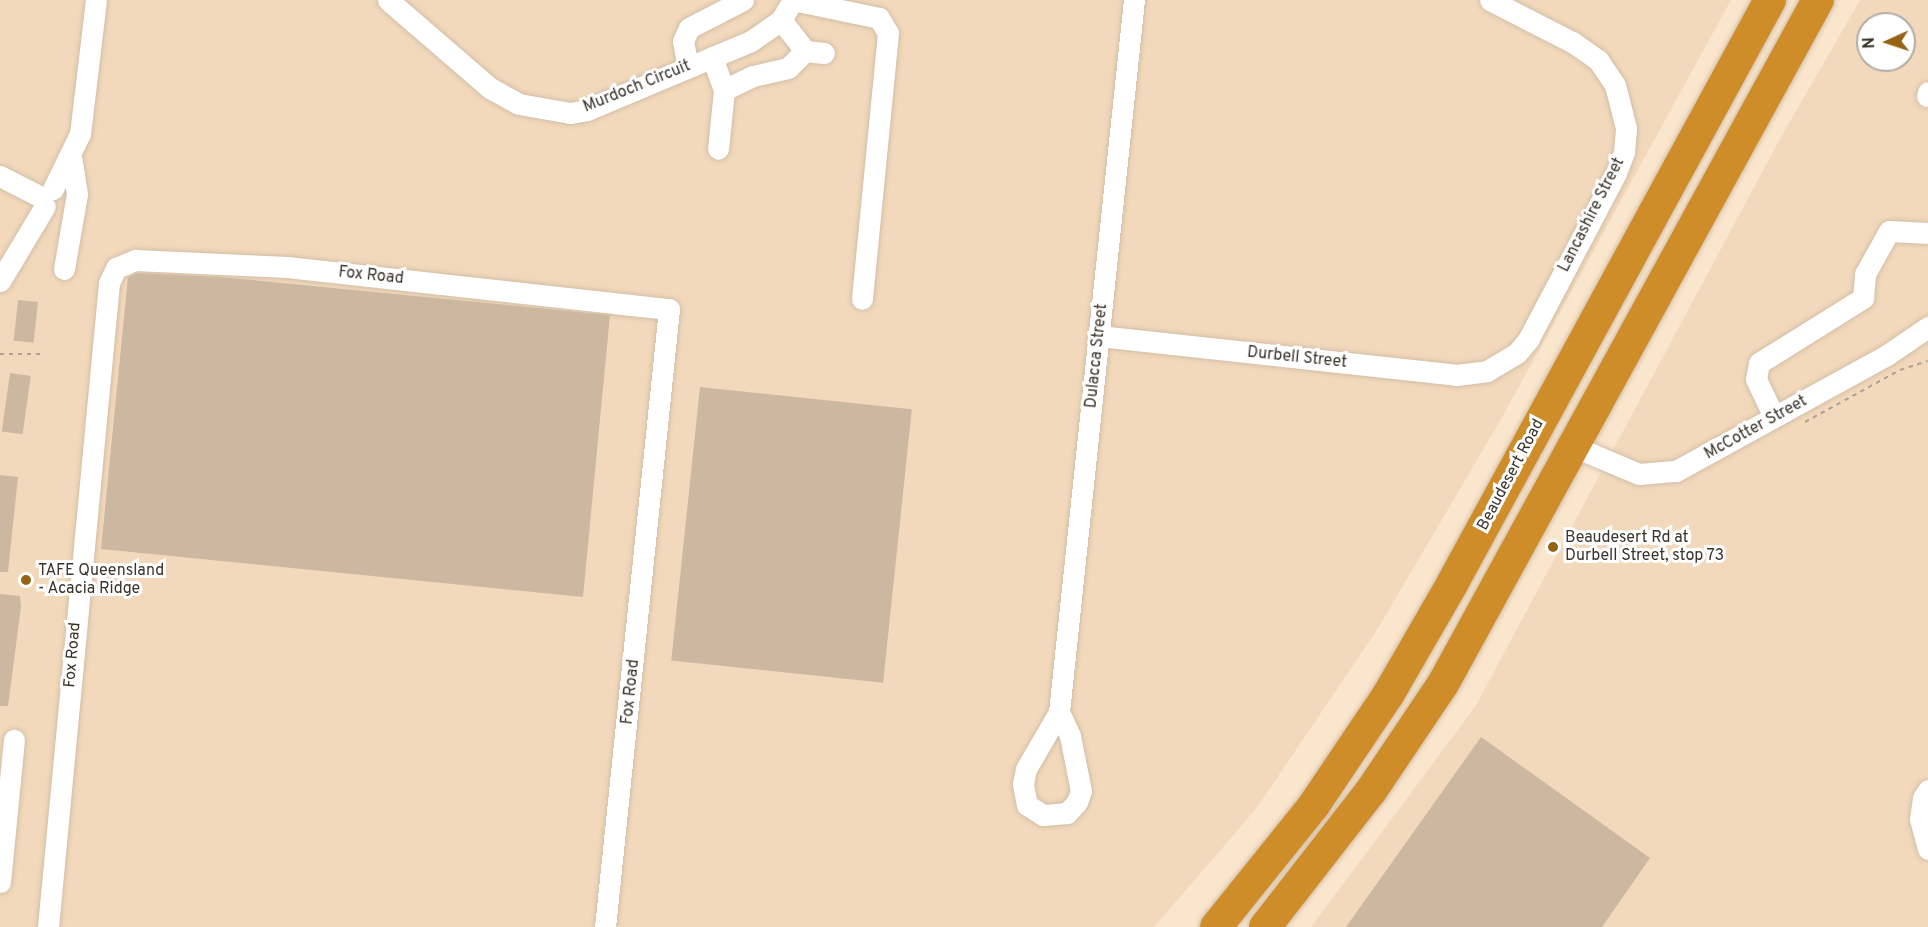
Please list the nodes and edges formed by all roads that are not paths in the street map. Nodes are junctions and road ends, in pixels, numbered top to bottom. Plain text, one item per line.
1 (96, 0) edge
2 (388, 0) edge
3 (743, 0) edge
4 (793, 0) edge
5 (1134, 0) edge
6 (1490, 0) edge
7 (1770, 0) edge
8 (1818, 0) edge
9 (781, 20) junction
10 (712, 57) junction
11 (688, 67) junction
12 (724, 90) junction
13 (718, 149) dead end
14 (71, 158) junction
15 (0, 176) edge
16 (45, 197) junction
17 (1928, 233) edge
18 (64, 269) dead end
19 (0, 281) edge
20 (862, 299) dead end
21 (1928, 327) edge
22 (1099, 336) junction
23 (1494, 368) joint
24 (1774, 417) junction
25 (1575, 447) junction
26 (1059, 712) dead end
27 (14, 740) dead end
28 (1928, 790) edge
29 (1928, 849) edge
30 (0, 882) edge
31 (48, 927) edge
32 (605, 927) edge
33 (1216, 927) edge
34 (1264, 927) edge

1 - 14 street
2 - 11 street, Murdoch Circuit
3 - 11 street
4 - 9 street, Murdoch Circuit
4 - 20 street
5 - 22 street, Dulacca Street
6 - 23 street, Lancashire Street
7 - 33 highway, Beaudesert Road
8 - 25 highway
9 - 10 street, Murdoch Circuit
9 - 12 street
10 - 11 street, Murdoch Circuit
10 - 12 street
12 - 13 street
14 - 16 street
14 - 18 street
15 - 16 street
16 - 19 street
17 - 24 street
21 - 24 street, McCotter Street
22 - 23 street, Durbell Street
22 - 26 street, Dulacca Street
24 - 25 street, McCotter Street
25 - 34 highway
27 - 30 street
28 - 29 street
31 - 32 street, Fox Road

